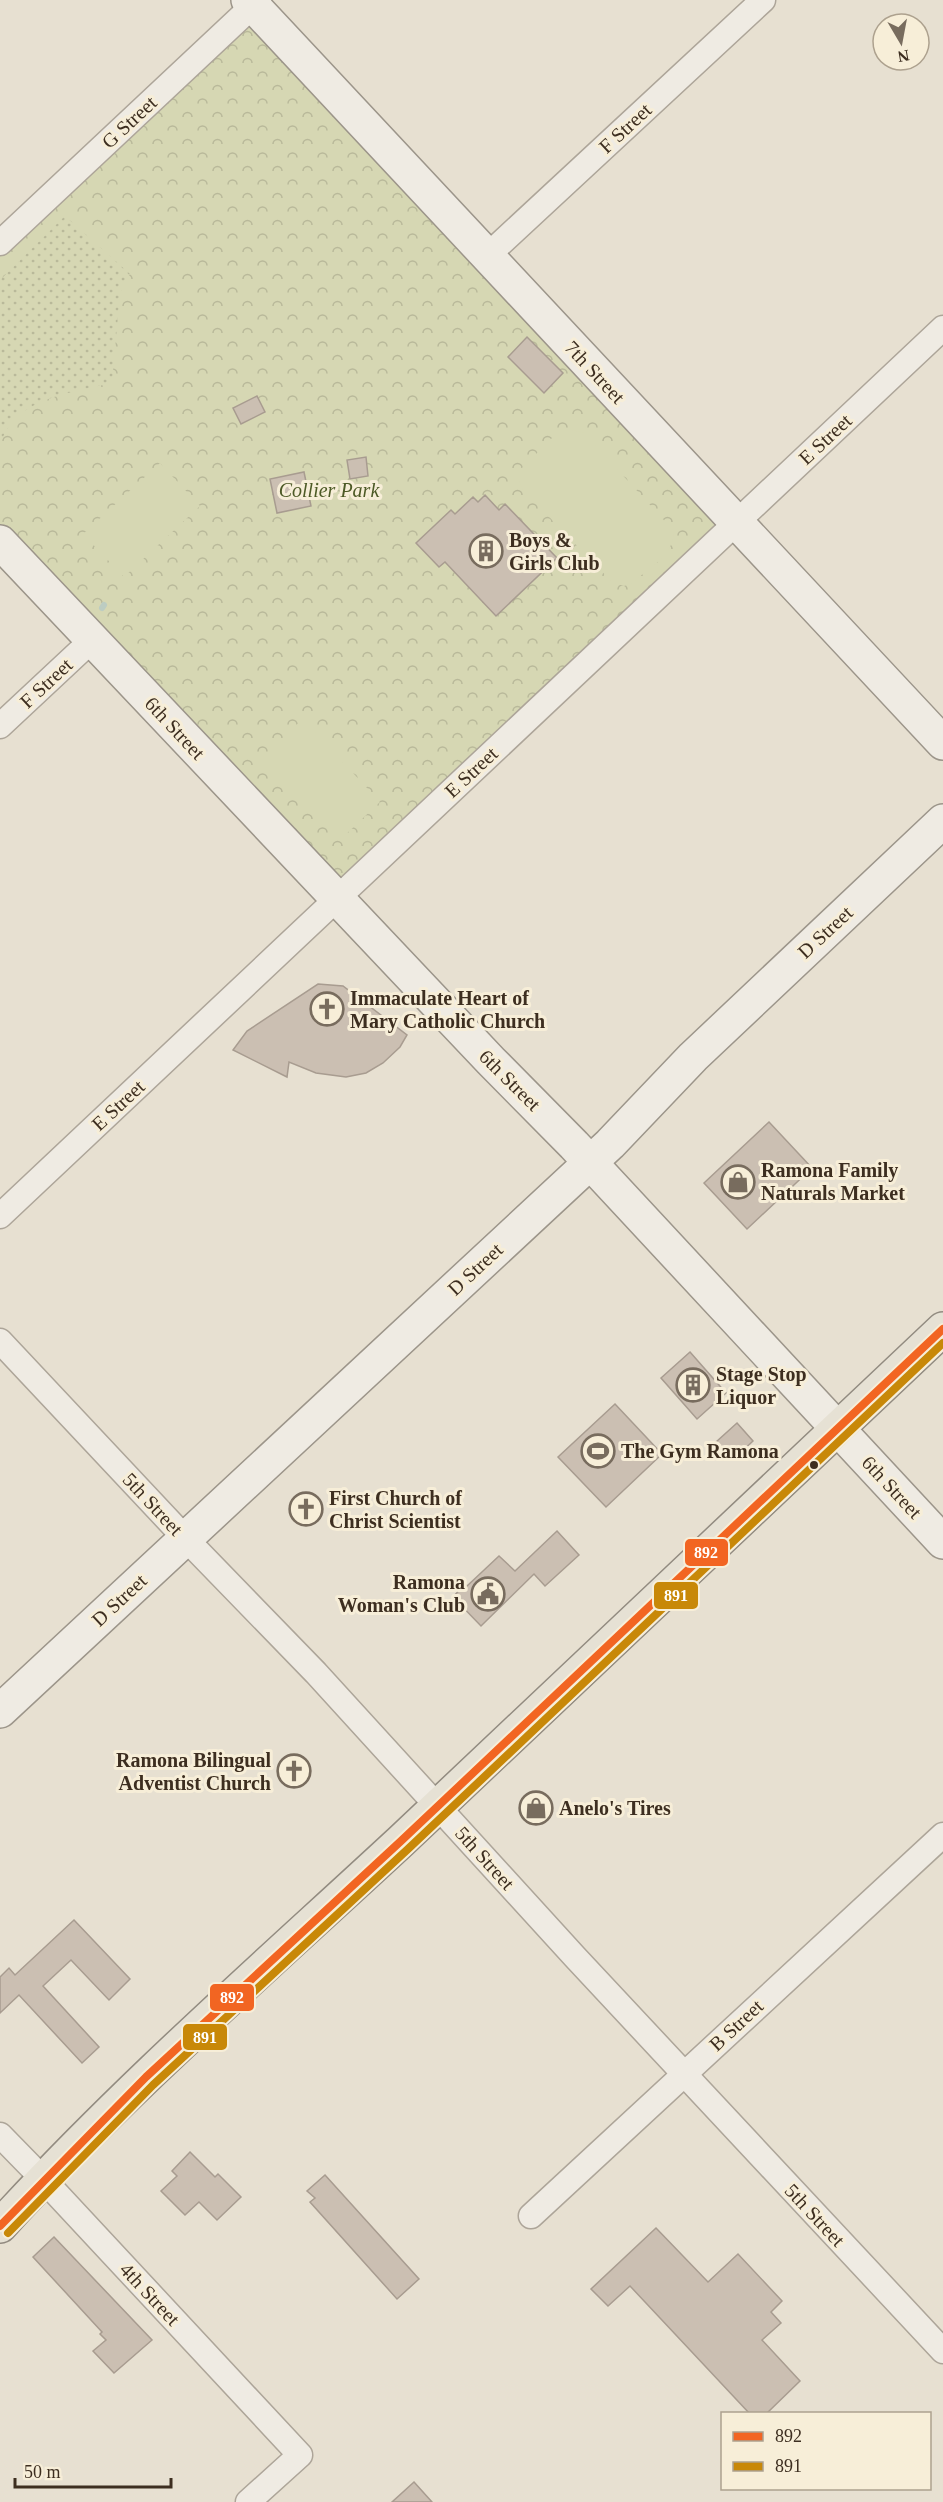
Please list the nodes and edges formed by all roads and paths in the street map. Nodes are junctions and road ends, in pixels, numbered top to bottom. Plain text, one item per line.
1 (763, 0) edge
2 (253, 2) edge
3 (0, 243) edge
4 (487, 256) junction
5 (943, 328) edge
6 (736, 523) junction
7 (0, 542) edge
8 (92, 640) junction
9 (0, 726) edge
10 (943, 743) edge
11 (943, 821) edge
12 (336, 898) junction
13 (590, 1162) junction
14 (0, 1216) edge
15 (943, 1329) edge
16 (0, 1341) edge
17 (837, 1428) junction
18 (185, 1538) junction
19 (943, 1542) edge
20 (0, 1711) edge
21 (438, 1806) junction
22 (943, 1835) edge
23 (683, 2073) junction
24 (0, 2135) edge
25 (43, 2179) junction
26 (531, 2216) dead end
27 (0, 2226) edge
28 (939, 2338) edge
29 (248, 2502) edge

1 - 4 street, F Street
2 - 3 street, G Street
2 - 4 street, 7th Street
4 - 6 street, 7th Street
5 - 6 street, E Street
6 - 10 street, 7th Street
6 - 12 street, E Street
7 - 8 street, 6th Street
8 - 9 street, F Street
8 - 12 street, 6th Street
11 - 13 street, D Street
12 - 13 street, 6th Street
12 - 14 street, E Street
13 - 17 street, 6th Street
13 - 18 street, D Street
15 - 17 main road
16 - 18 street, 5th Street
17 - 19 street, 6th Street
17 - 21 main road
18 - 20 street, D Street
18 - 21 street, 5th Street
21 - 23 street, 5th Street
21 - 25 main road
22 - 23 street, B Street
23 - 26 street, B Street
23 - 28 street, 5th Street
24 - 25 street, 4th Street
25 - 27 main road
25 - 29 street, 4th Street

